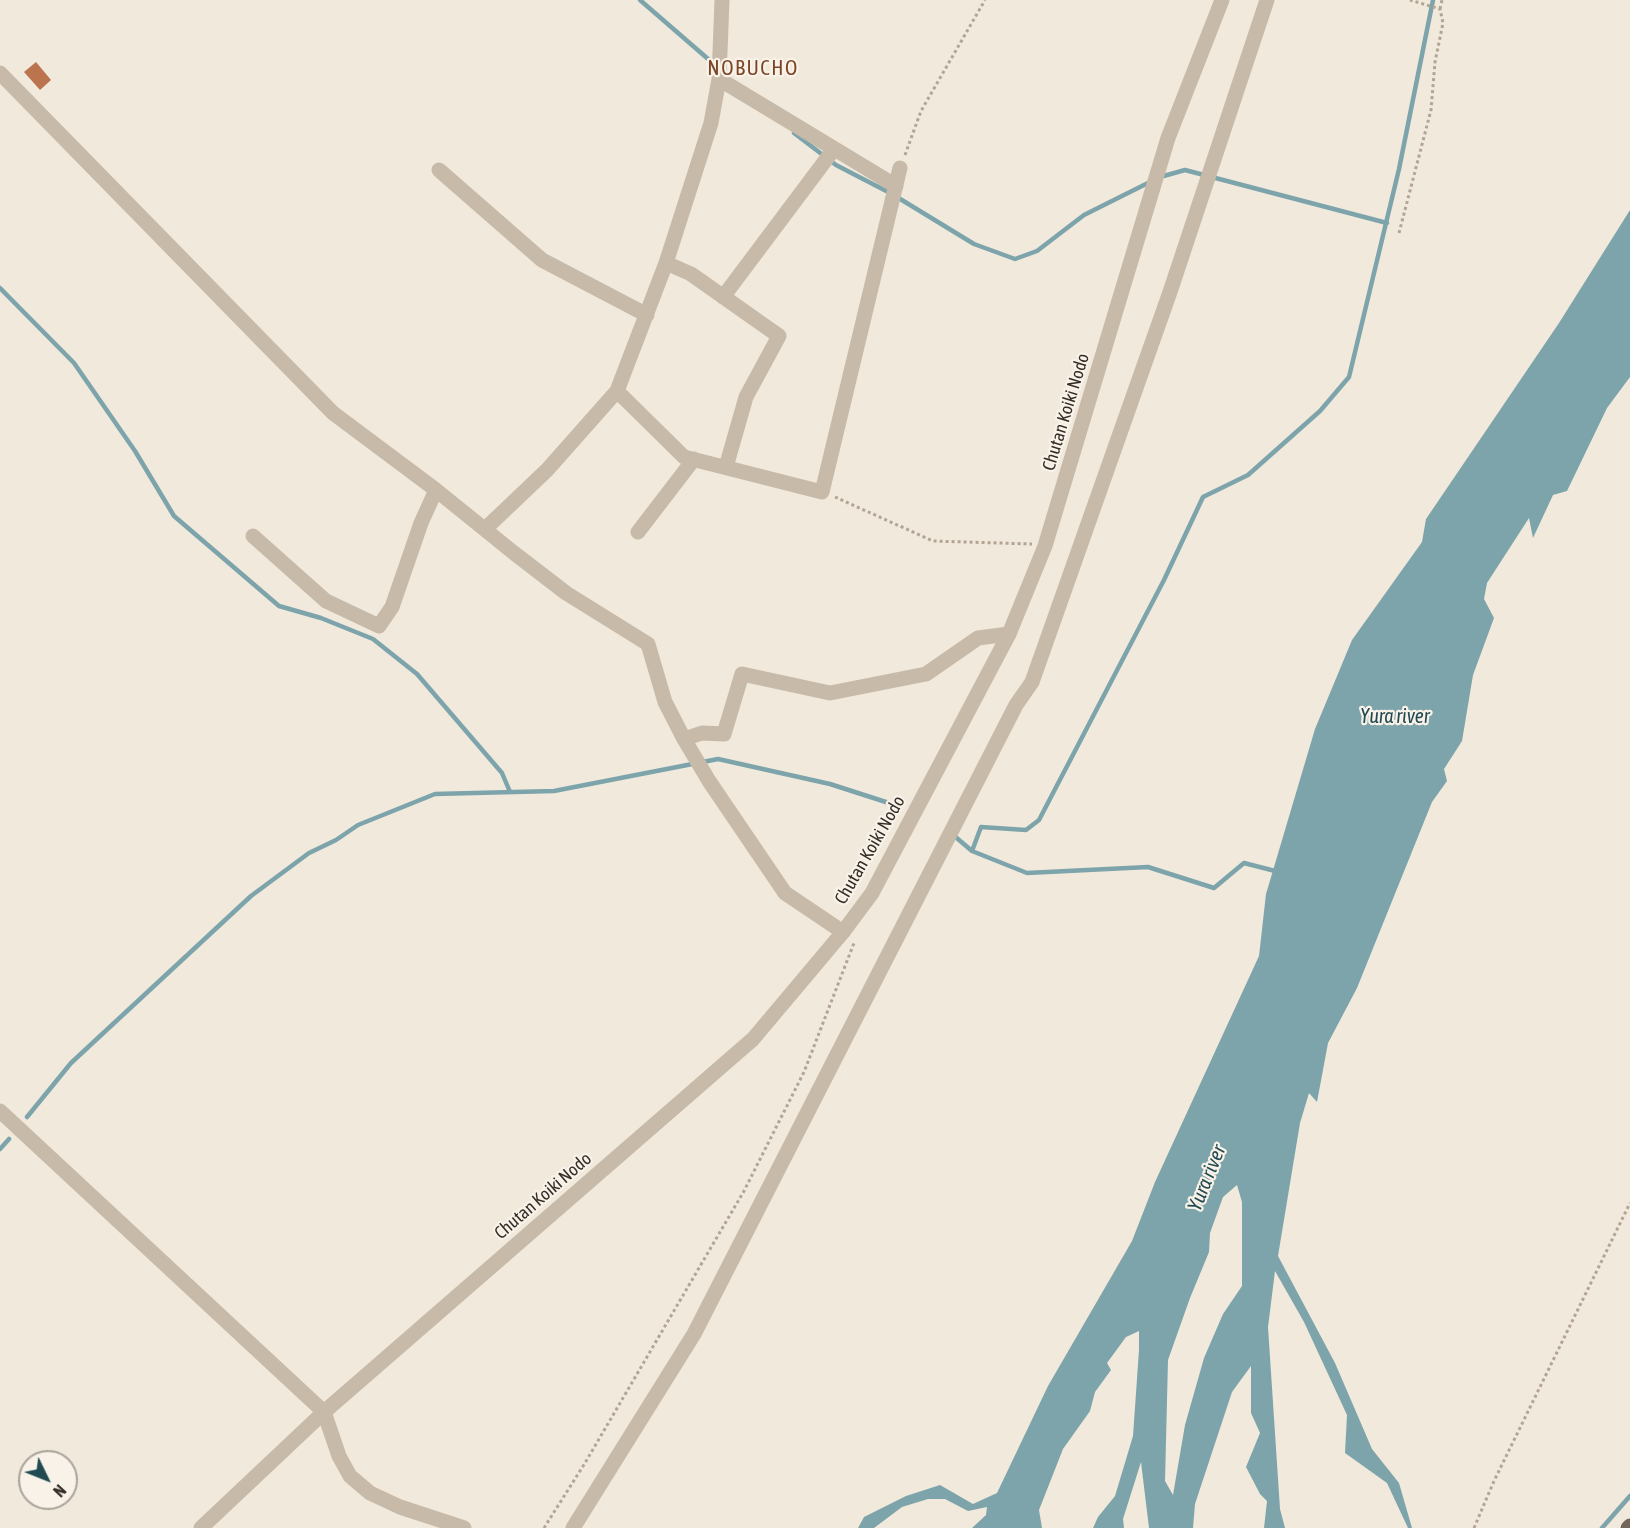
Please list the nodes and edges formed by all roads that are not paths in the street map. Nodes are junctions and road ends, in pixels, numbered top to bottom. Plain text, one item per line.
1 (722, 0) edge
2 (1222, 0) edge
3 (1267, 0) edge
4 (0, 73) edge
5 (719, 79) junction
6 (834, 149) junction
7 (900, 168) road end
8 (439, 170) dead end
9 (896, 186) junction
10 (666, 263) junction
11 (723, 297) junction
12 (647, 315) junction
13 (617, 391) junction
14 (694, 459) junction
15 (726, 467) junction
16 (436, 490) junction
17 (484, 529) junction
18 (638, 532) dead end
19 (253, 536) dead end
20 (1009, 634) junction
21 (688, 745) junction
22 (850, 934) junction
23 (0, 1111) edge
24 (324, 1412) junction
25 (201, 1528) edge
26 (464, 1528) edge
27 (573, 1528) edge

1 - 5 street
2 - 20 street, Chutan Koiki Nodo
3 - 27 street
4 - 16 street
5 - 6 street
5 - 10 street
6 - 9 street
6 - 11 street
7 - 9 street
8 - 12 street
9 - 15 street
10 - 11 street
10 - 12 street
11 - 15 street
12 - 13 street
13 - 14 street
13 - 17 street
14 - 15 street
14 - 18 street
16 - 17 street
16 - 19 street
17 - 21 street
20 - 21 street
20 - 22 street, Chutan Koiki Nodo
21 - 22 street
22 - 24 street, Chutan Koiki Nodo
23 - 24 street
24 - 25 street, Chutan Koiki Nodo
24 - 26 street

